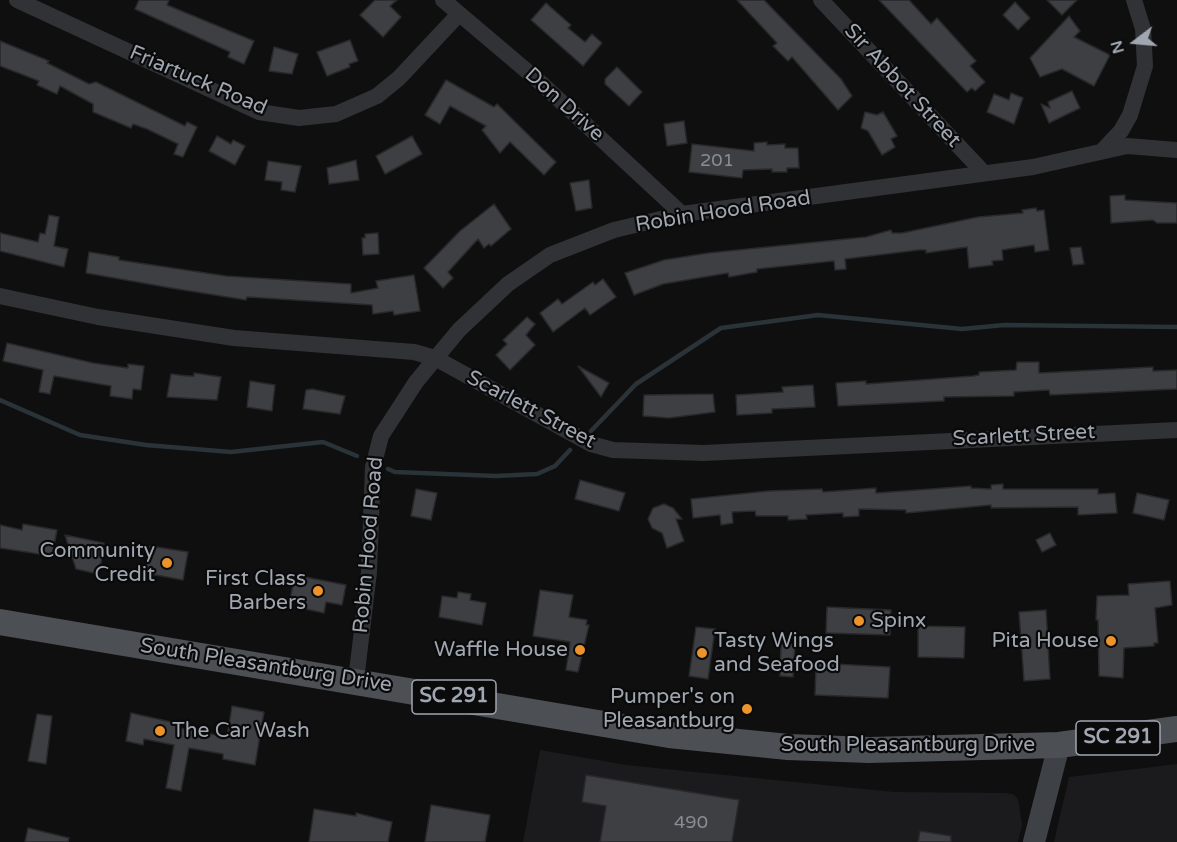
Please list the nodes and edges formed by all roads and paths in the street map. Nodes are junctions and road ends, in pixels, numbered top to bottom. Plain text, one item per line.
1 (16, 0) edge
2 (443, 0) edge
3 (821, 0) edge
4 (1134, 0) edge
5 (459, 14) junction
6 (1103, 150) junction
7 (1177, 150) edge
8 (984, 173) junction
9 (682, 214) junction
10 (0, 296) edge
11 (435, 358) junction
12 (1177, 430) edge
13 (0, 622) edge
14 (356, 680) junction
15 (1177, 729) edge
16 (1059, 745) junction
17 (1034, 842) edge

1 - 5 street, Friartuck Road
2 - 5 street, Don Drive
3 - 8 street, Sir Abbot Street
4 - 6 street
5 - 9 street, Don Drive
6 - 7 street, Robin Hood Road
6 - 8 street, Robin Hood Road
8 - 9 street, Robin Hood Road
9 - 11 street, Robin Hood Road
10 - 11 street, Scarlett Street
11 - 12 street, Scarlett Street
11 - 14 street, Robin Hood Road
13 - 14 main road, South Pleasantburg Drive / SC 291
14 - 16 main road, South Pleasantburg Drive / SC 291
15 - 16 main road, South Pleasantburg Drive / SC 291
16 - 17 main road

